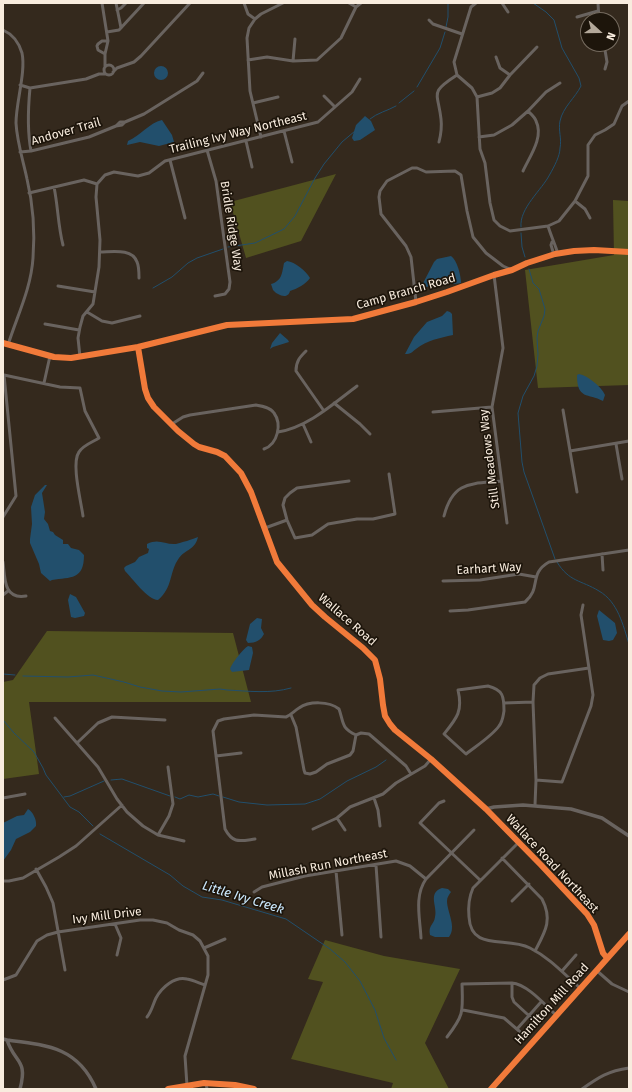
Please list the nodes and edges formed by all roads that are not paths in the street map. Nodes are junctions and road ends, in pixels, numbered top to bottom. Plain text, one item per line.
1 (102, 3) edge
2 (116, 3) edge
3 (190, 3) edge
4 (244, 3) edge
5 (283, 3) edge
6 (349, 3) edge
7 (361, 3) edge
8 (476, 3) edge
9 (502, 3) edge
10 (598, 3) edge
11 (123, 4) edge
12 (142, 4) edge
13 (356, 8) junction
14 (117, 10) junction
15 (598, 11) joint
16 (508, 12) dead end
17 (578, 16) dead end
18 (255, 19) junction
19 (429, 20) dead end
20 (120, 28) junction
21 (3, 30) edge
22 (107, 32) junction
23 (462, 34) junction
24 (295, 39) dead end
25 (108, 41) junction
26 (537, 47) dead end
27 (605, 52) edge
28 (105, 54) junction
29 (496, 57) dead end
30 (248, 60) junction
31 (106, 61) junction
32 (293, 62) junction
33 (111, 66) junction
34 (105, 68) junction
35 (117, 68) junction
36 (605, 69) dead end
37 (113, 72) junction
38 (203, 73) dead end
39 (99, 74) junction
40 (106, 74) junction
41 (457, 75) junction
42 (510, 75) junction
43 (360, 79) dead end
44 (560, 82) dead end
45 (20, 85) junction
46 (30, 88) junction
47 (324, 96) dead end
48 (278, 97) dead end
49 (477, 97) junction
50 (629, 100) edge
51 (253, 103) junction
52 (335, 107) junction
53 (528, 111) junction
54 (284, 131) junction
55 (261, 137) junction
56 (479, 137) junction
57 (246, 141) junction
58 (439, 142) dead end
59 (207, 150) junction
60 (31, 151) junction
61 (20, 152) junction
62 (170, 160) junction
63 (292, 162) dead end
64 (252, 168) dead end
65 (523, 171) dead end
66 (97, 184) junction
67 (54, 187) junction
68 (29, 193) junction
69 (575, 201) junction
70 (185, 218) dead end
71 (590, 218) dead end
72 (548, 226) junction
73 (63, 245) dead end
74 (100, 252) junction
75 (629, 252) edge
76 (556, 254) junction
77 (512, 270) junction
78 (494, 275) junction
79 (139, 278) dead end
80 (58, 286) dead end
81 (95, 292) junction
82 (215, 296) dead end
83 (416, 302) junction
84 (87, 312) junction
85 (140, 316) dead end
86 (45, 324) dead end
87 (79, 330) junction
88 (3, 343) edge
89 (8, 345) junction
90 (138, 347) junction
91 (306, 351) dead end
92 (50, 356) junction
93 (80, 357) junction
94 (44, 383) junction
95 (357, 386) dead end
96 (334, 403) junction
97 (492, 407) junction
98 (563, 410) dead end
99 (324, 411) junction
100 (433, 412) dead end
101 (172, 424) junction
102 (303, 424) junction
103 (278, 432) junction
104 (370, 434) dead end
105 (629, 441) edge
106 (311, 442) dead end
107 (616, 444) junction
108 (264, 449) dead end
109 (570, 451) junction
110 (389, 474) dead end
111 (622, 479) dead end
112 (349, 481) dead end
113 (501, 481) junction
114 (577, 492) dead end
115 (83, 516) dead end
116 (444, 516) dead end
117 (3, 517) edge
118 (287, 520) junction
119 (506, 523) dead end
120 (265, 528) junction
121 (629, 550) edge
122 (602, 554) junction
123 (3, 562) edge
124 (603, 570) dead end
125 (536, 577) junction
126 (443, 580) dead end
127 (8, 591) junction
128 (3, 595) edge
129 (26, 596) dead end
130 (583, 605) dead end
131 (450, 611) dead end
132 (589, 668) junction
133 (533, 702) junction
134 (504, 703) junction
135 (291, 715) junction
136 (55, 718) dead end
137 (165, 720) dead end
138 (356, 735) junction
139 (78, 742) junction
140 (241, 753) dead end
141 (216, 756) junction
142 (431, 759) junction
143 (168, 767) dead end
144 (411, 774) junction
145 (536, 780) junction
146 (25, 794) dead end
147 (3, 798) edge
148 (374, 798) junction
149 (444, 801) dead end
150 (122, 805) junction
151 (535, 805) junction
152 (486, 809) junction
153 (337, 818) junction
154 (380, 826) dead end
155 (313, 829) dead end
156 (345, 830) dead end
157 (474, 830) dead end
158 (158, 835) junction
159 (629, 836) edge
160 (255, 839) dead end
161 (184, 841) dead end
162 (518, 842) junction
163 (452, 853) junction
164 (502, 858) junction
165 (376, 865) junction
166 (36, 869) junction
167 (336, 871) junction
168 (426, 879) junction
169 (480, 880) junction
170 (3, 881) edge
171 (529, 884) junction
172 (254, 892) dead end
173 (512, 901) dead end
174 (115, 924) junction
175 (58, 932) junction
176 (629, 934) edge
177 (342, 935) dead end
178 (381, 937) dead end
179 (421, 938) dead end
180 (226, 939) dead end
181 (204, 948) junction
182 (535, 951) junction
183 (118, 954) dead end
184 (576, 955) dead end
185 (607, 958) junction
186 (65, 970) dead end
187 (596, 970) junction
188 (562, 971) junction
189 (3, 980) edge
190 (512, 983) junction
191 (205, 985) junction
192 (580, 988) junction
193 (629, 992) edge
194 (541, 1002) junction
195 (463, 1010) junction
196 (556, 1015) junction
197 (529, 1016) junction
198 (147, 1018) dead end
199 (538, 1024) dead end
200 (517, 1029) junction
201 (447, 1037) dead end
202 (526, 1037) dead end
203 (5, 1039) edge
204 (14, 1040) junction
205 (9, 1047) junction
206 (629, 1068) edge
207 (206, 1083) junction
208 (187, 1086) junction
209 (20, 1089) edge
210 (96, 1089) edge
211 (168, 1089) edge
212 (207, 1089) edge
213 (254, 1089) edge
214 (491, 1089) edge
215 (582, 1089) edge

1 - 22 street
2 - 14 street
3 - 35 street
4 - 18 street
5 - 18 street
6 - 13 street
7 - 13 street
8 - 23 street
9 - 16 street
10 - 15 street
11 - 14 street
12 - 20 street
13 - 32 street
14 - 20 street
15 - 17 street
18 - 30 street
19 - 23 street
20 - 22 street
21 - 45 street
22 - 25 street
23 - 41 street
24 - 32 street
25 - 28 street
25 - 28 street
26 - 42 street
27 - 36 street
28 - 31 street
29 - 42 street
30 - 32 street
30 - 51 street
31 - 33 street
31 - 34 street
33 - 34 street
33 - 35 street
33 - 37 street
34 - 39 street
34 - 40 street
35 - 37 street
37 - 40 street
38 - 60 street, Andover Trail
39 - 40 street
39 - 46 street
41 - 49 street
41 - 58 street
42 - 49 street
43 - 52 street, Trailing Ivy Way Northeast
44 - 53 street
45 - 46 street
45 - 61 street
46 - 60 street
47 - 52 street
48 - 51 street
49 - 56 street
50 - 69 street
51 - 55 street
52 - 54 street, Trailing Ivy Way Northeast
53 - 56 street
53 - 65 street
54 - 55 street, Trailing Ivy Way Northeast
54 - 63 street
55 - 57 street, Trailing Ivy Way Northeast
56 - 72 street
57 - 59 street, Trailing Ivy Way Northeast
57 - 64 street
59 - 62 street, Trailing Ivy Way Northeast
59 - 82 street, Bridle Ridge Way
60 - 61 street, Andover Trail
61 - 68 street
62 - 66 street, Trailing Ivy Way Northeast
62 - 70 street
66 - 67 street
66 - 74 street
67 - 68 street
67 - 73 street
68 - 89 street
69 - 71 street
69 - 72 street
72 - 76 street
74 - 79 street
74 - 81 street
75 - 76 street, Camp Branch Road
76 - 77 street, Camp Branch Road
77 - 78 street, Camp Branch Road
77 - 83 street
78 - 83 street, Camp Branch Road
78 - 97 street, Still Meadows Way
80 - 81 street
81 - 84 street
83 - 90 street, Camp Branch Road
84 - 85 street
84 - 87 street
86 - 87 street
87 - 93 street
88 - 89 street
89 - 92 street, Camp Branch Road
90 - 93 street, Camp Branch Road
90 - 101 street, Wallace Road
91 - 99 street
92 - 93 street, Camp Branch Road
92 - 94 street
94 - 115 street
94 - 117 street
95 - 96 street
96 - 99 street
96 - 104 street
97 - 100 street
97 - 113 street, Still Meadows Way
98 - 109 street
99 - 102 street
101 - 103 street
101 - 120 street, Wallace Road
102 - 103 street
102 - 106 street
103 - 108 street
105 - 107 street
107 - 109 street
107 - 111 street
109 - 114 street
110 - 118 street
112 - 118 street
113 - 116 street
113 - 119 street, Still Meadows Way
118 - 120 street
120 - 142 street, Wallace Road
121 - 122 street
122 - 124 street
122 - 125 street
123 - 127 street
125 - 126 street, Earhart Way
125 - 131 street
127 - 128 street
127 - 129 street
130 - 132 street
132 - 133 street
132 - 145 street
133 - 134 street
133 - 145 street
134 - 134 street
135 - 138 street
135 - 138 street
135 - 141 street
136 - 139 street
137 - 139 street
138 - 144 street
139 - 150 street
140 - 141 street
141 - 160 street
142 - 144 street
142 - 152 street, Wallace Road
143 - 158 street
144 - 148 street
145 - 151 street
146 - 147 street
148 - 153 street
148 - 154 street
149 - 163 street
150 - 158 street
150 - 166 street
151 - 152 street
151 - 159 street
152 - 162 street, Wallace Road Northeast
153 - 155 street
153 - 156 street
157 - 163 street
158 - 161 street
162 - 164 street
162 - 185 street, Wallace Road Northeast
163 - 168 street
163 - 169 street
164 - 169 street
164 - 171 street
165 - 167 street, Millash Run Northeast
165 - 168 street, Millash Run Northeast
165 - 178 street
166 - 170 street
166 - 175 street
167 - 172 street, Millash Run Northeast
167 - 177 street
168 - 179 street
169 - 182 street
171 - 173 street
171 - 182 street
174 - 175 street, Ivy Mill Drive
174 - 181 street, Ivy Mill Drive
174 - 183 street
175 - 186 street
175 - 189 street, Ivy Mill Drive
176 - 185 main road, Hamilton Mill Road
180 - 181 street
181 - 191 street
182 - 188 street
184 - 188 street
185 - 187 main road, Hamilton Mill Road
187 - 192 main road, Hamilton Mill Road
187 - 193 street
188 - 192 street
190 - 194 street
190 - 195 street
190 - 197 street
191 - 198 street
191 - 208 street
192 - 196 main road, Hamilton Mill Road
194 - 196 street
194 - 197 street
195 - 200 street
195 - 201 street
196 - 214 main road, Hamilton Mill Road
197 - 199 street
197 - 200 street
200 - 202 street
203 - 204 street
203 - 205 street
204 - 205 street
204 - 210 street
205 - 209 street
206 - 215 street
207 - 208 main road
207 - 212 street
207 - 213 main road
208 - 211 main road

